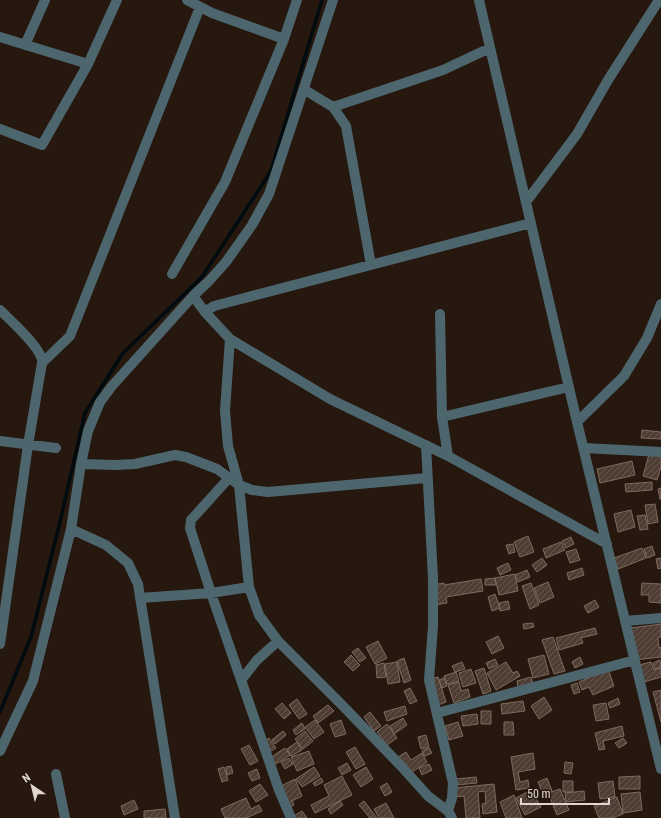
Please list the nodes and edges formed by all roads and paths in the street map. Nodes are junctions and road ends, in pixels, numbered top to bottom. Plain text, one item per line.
1 (44, 0) edge
2 (117, 0) edge
3 (187, 0) edge
4 (297, 0) edge
5 (333, 0) edge
6 (479, 0) edge
7 (659, 0) edge
8 (200, 7) junction
9 (0, 37) edge
10 (284, 39) junction
11 (26, 45) junction
12 (490, 48) junction
13 (88, 64) junction
14 (304, 90) junction
15 (333, 107) junction
16 (0, 129) edge
17 (526, 202) junction
18 (531, 223) junction
19 (371, 265) junction
20 (172, 274) dead end
21 (193, 296) junction
22 (661, 304) edge
23 (0, 310) edge
24 (205, 312) junction
25 (440, 314) dead end
26 (230, 339) junction
27 (43, 361) junction
28 (569, 386) junction
29 (442, 417) junction
30 (577, 422) junction
31 (0, 441) edge
32 (28, 445) junction
33 (426, 445) junction
34 (56, 448) dead end
35 (584, 448) junction
36 (661, 452) edge
37 (448, 456) junction
38 (81, 464) junction
39 (229, 478) junction
40 (427, 478) junction
41 (239, 485) junction
42 (72, 529) junction
43 (608, 544) junction
44 (249, 587) junction
45 (211, 593) junction
46 (140, 598) junction
47 (661, 618) edge
48 (625, 621) junction
49 (278, 641) junction
50 (0, 644) edge
51 (635, 660) junction
52 (242, 679) junction
53 (437, 713) junction
54 (0, 751) edge
55 (661, 769) edge
56 (56, 774) dead end
57 (450, 814) edge
58 (65, 818) edge
59 (175, 818) edge
60 (291, 818) edge

1 - 11 street
2 - 13 street
3 - 8 street
4 - 10 street
5 - 14 street
6 - 12 street
7 - 17 street
8 - 10 street
8 - 27 street
9 - 11 street
10 - 20 street
11 - 13 street
12 - 15 street
12 - 17 street
13 - 16 street
14 - 15 street
14 - 21 street
15 - 19 street
17 - 18 street
18 - 19 street
18 - 28 street
19 - 24 street
21 - 24 street
21 - 38 street
22 - 30 street
23 - 27 street
24 - 26 street
25 - 29 street
26 - 33 street
26 - 41 street
27 - 32 street
28 - 29 street
28 - 30 street
29 - 37 street
30 - 35 street
31 - 32 street
32 - 34 street
32 - 50 street
33 - 37 street
33 - 40 street
35 - 36 street
35 - 43 street
37 - 43 street
38 - 39 street
38 - 42 street
39 - 41 street
39 - 45 street
40 - 41 street
40 - 53 street
41 - 44 street
42 - 46 street
42 - 54 street
43 - 48 street
44 - 45 street
44 - 49 street
45 - 46 street
45 - 52 street
46 - 59 street
47 - 48 street
48 - 51 street
49 - 52 street
49 - 57 street
51 - 53 street
51 - 55 street
52 - 60 street
53 - 57 street
56 - 58 street

